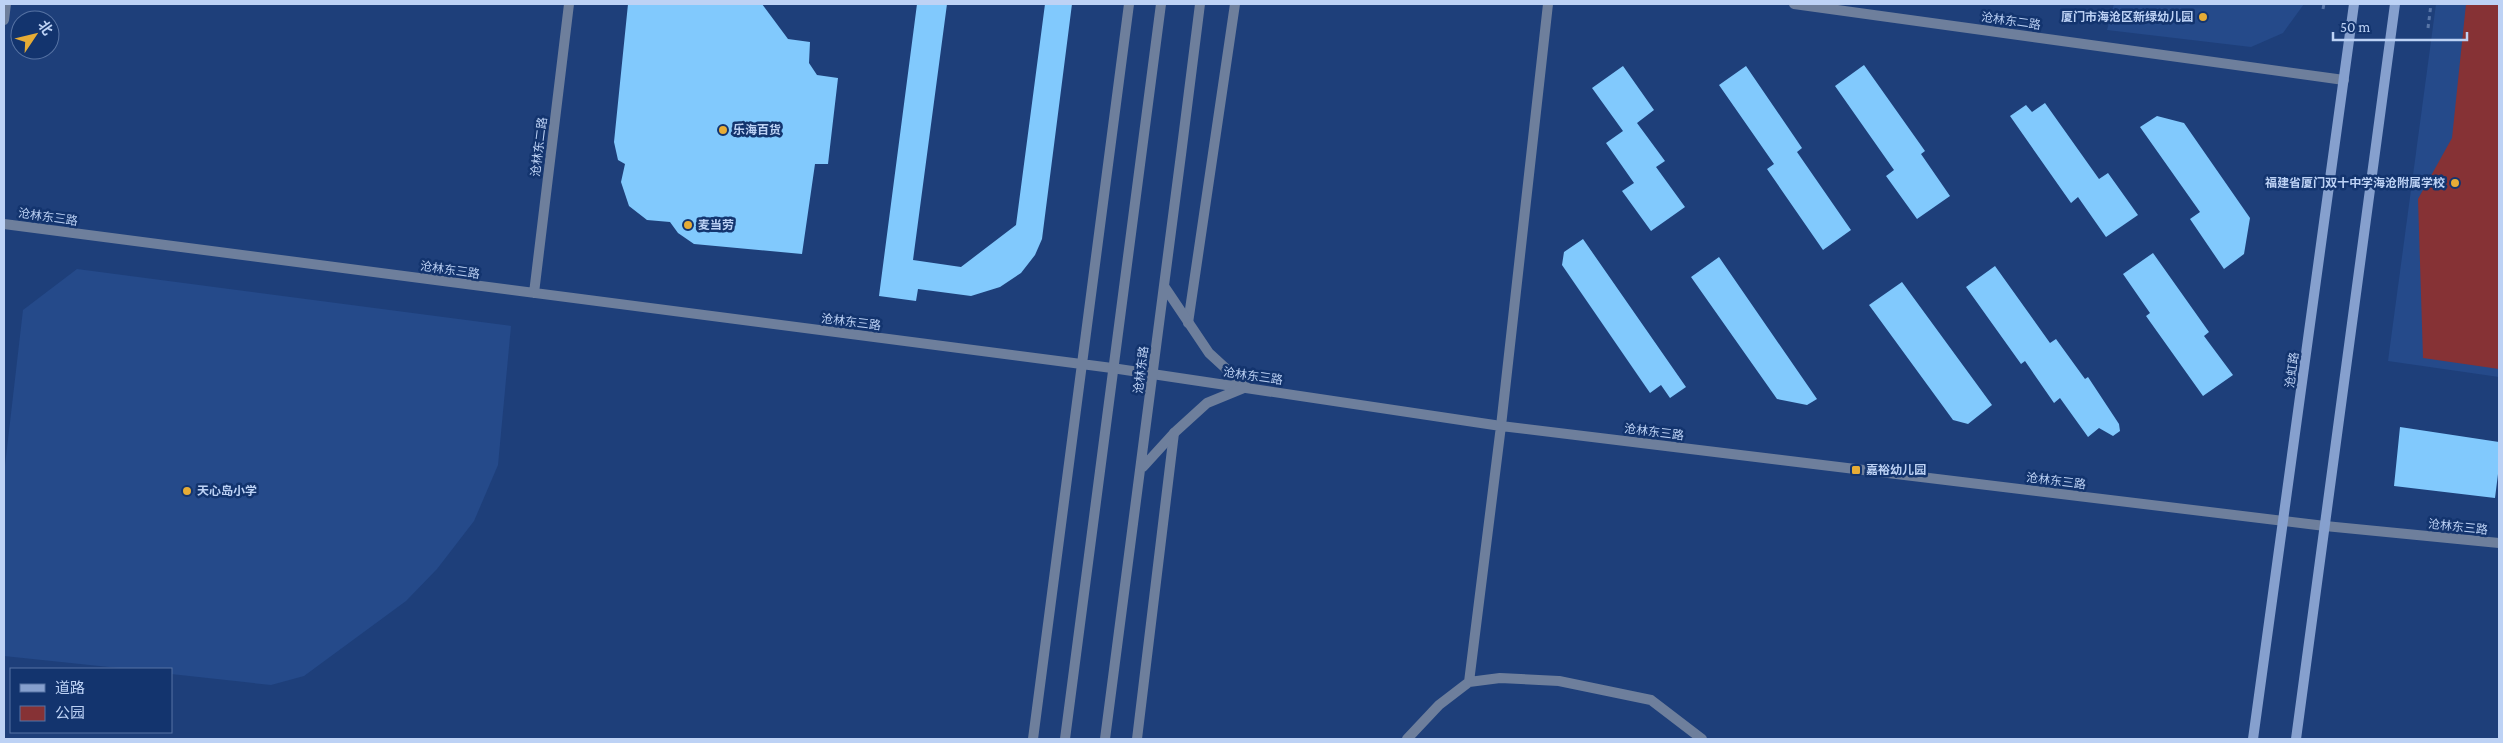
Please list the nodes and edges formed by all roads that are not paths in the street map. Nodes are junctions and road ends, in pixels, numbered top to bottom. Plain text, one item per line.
1 (6, 4) edge
2 (568, 4) edge
3 (1129, 4) edge
4 (1161, 4) edge
5 (1200, 4) edge
6 (1235, 4) edge
7 (1548, 4) edge
8 (1794, 4) edge
9 (2354, 4) edge
10 (2395, 4) edge
11 (4, 20) edge
12 (2344, 80) junction
13 (4, 224) edge
14 (1164, 286) junction
15 (534, 293) junction
16 (1188, 323) junction
17 (1084, 365) junction
18 (1112, 368) junction
19 (1152, 374) junction
20 (1246, 387) junction
21 (1501, 426) junction
22 (1174, 433) junction
23 (1143, 467) junction
24 (2283, 520) junction
25 (2325, 526) junction
26 (2499, 544) edge
27 (1469, 682) junction
28 (1033, 739) edge
29 (1065, 739) edge
30 (1105, 739) edge
31 (1137, 739) edge
32 (1407, 739) edge
33 (1702, 739) edge
34 (2253, 739) edge
35 (2296, 739) edge

1 - 11 street
2 - 15 street, 沧林东二路
3 - 17 street
4 - 18 street
5 - 14 street, 沧林东路
6 - 16 street
7 - 21 street
8 - 12 street, 沧林东二路
9 - 12 main road, 沧虹路
10 - 25 main road
12 - 24 main road, 沧虹路
13 - 15 street, 沧林东三路
14 - 16 street
14 - 19 street, 沧林东路
15 - 17 street, 沧林东三路
16 - 20 street
17 - 18 street, 沧林东三路
17 - 28 street
18 - 19 street, 沧林东三路
18 - 29 street
19 - 20 street, 沧林东三路
19 - 23 street, 沧林东路
20 - 21 street, 沧林东三路
20 - 22 street
21 - 24 street, 沧林东三路
21 - 27 street
22 - 23 street
22 - 31 street
23 - 30 street, 沧林东路
24 - 25 street, 沧林东三路
24 - 34 main road, 沧虹路
25 - 26 street, 沧林东三路
25 - 35 main road
27 - 32 street
27 - 33 street

